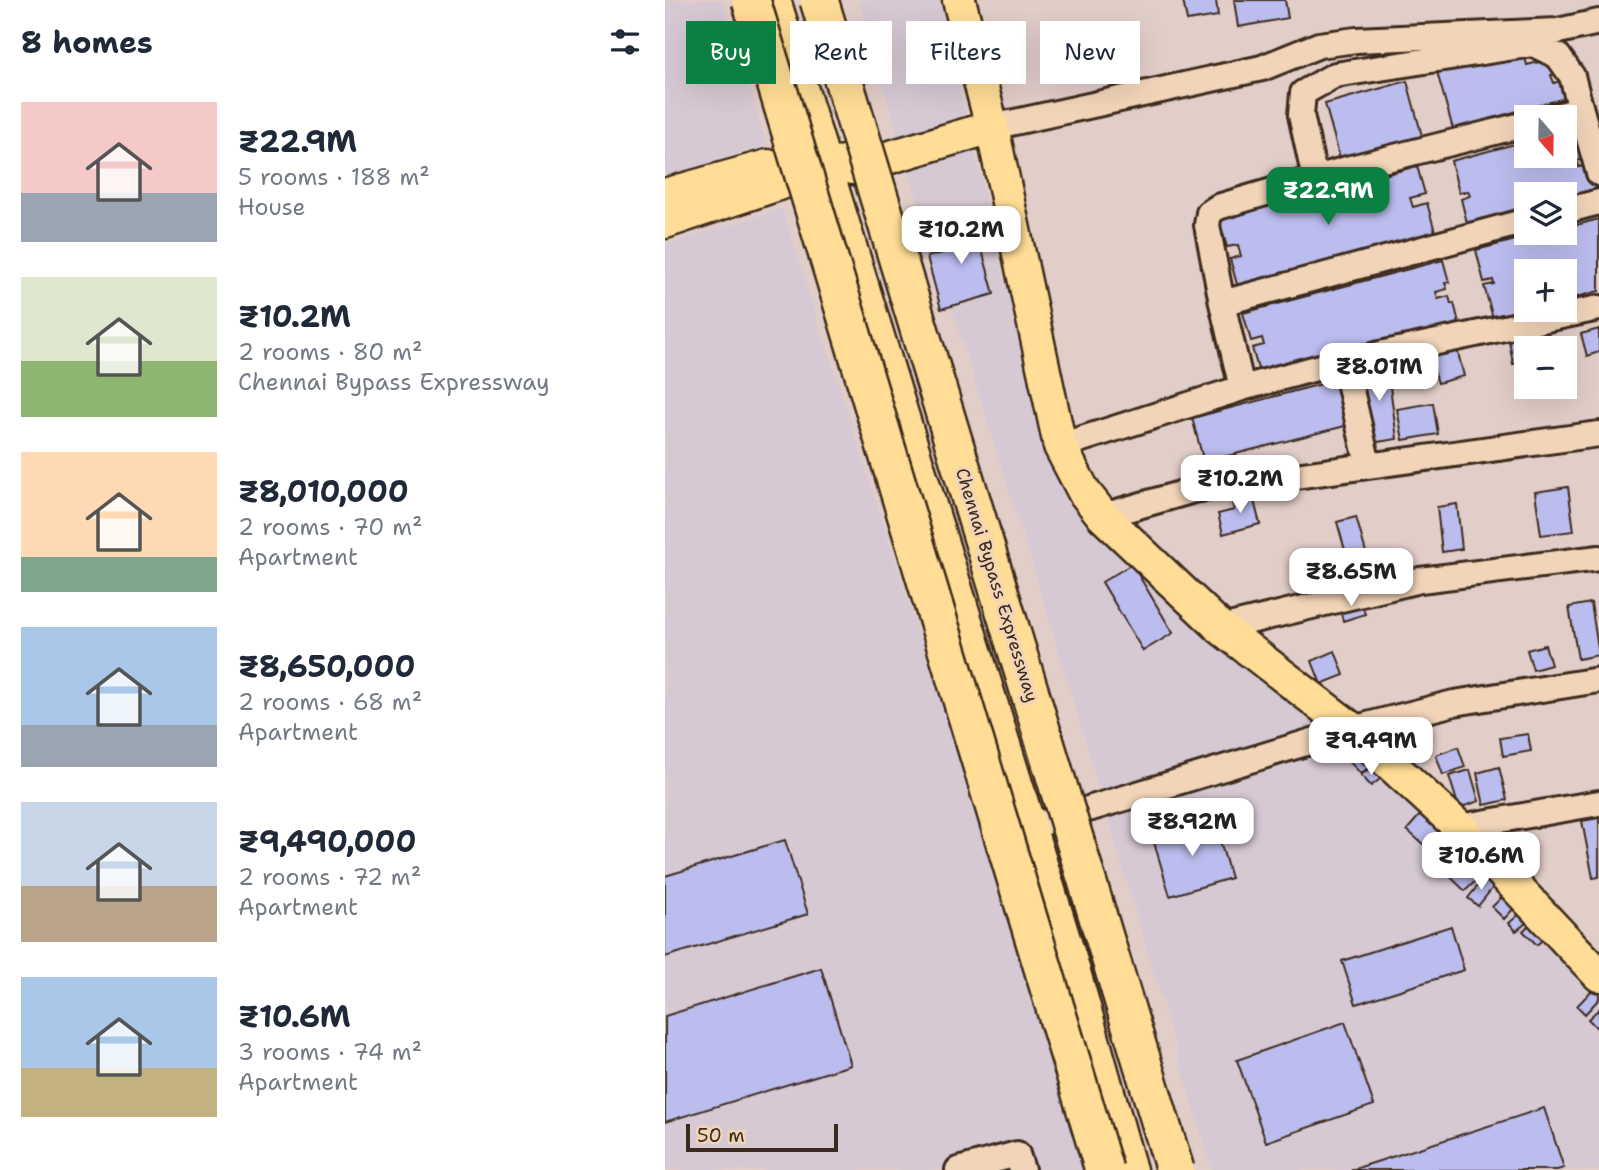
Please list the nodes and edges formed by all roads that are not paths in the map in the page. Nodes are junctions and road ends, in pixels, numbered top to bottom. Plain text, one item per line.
1 (751, 0) edge
2 (774, 0) edge
3 (801, 0) edge
4 (819, 0) edge
5 (959, 0) edge
6 (1599, 22) edge
7 (1581, 110) junction
8 (1577, 111) edge
9 (992, 127) junction
10 (1514, 127) edge
11 (839, 157) junction
12 (1599, 173) edge
13 (1315, 179) junction
14 (751, 183) junction
15 (665, 195) edge
16 (1599, 202) edge
17 (1577, 208) edge
18 (665, 222) edge
19 (1514, 224) edge
20 (1222, 303) junction
21 (1599, 308) edge
22 (1324, 366) dead end
23 (1242, 388) junction
24 (1599, 435) edge
25 (1060, 446) junction
26 (1368, 465) junction
27 (1104, 516) junction
28 (1599, 558) edge
29 (1220, 628) junction
30 (1599, 680) edge
31 (1352, 729) junction
32 (1599, 803) edge
33 (1043, 823) junction
34 (1459, 827) junction
35 (1599, 975) edge
36 (958, 1170) edge
37 (1022, 1170) edge
38 (1104, 1170) edge
39 (1130, 1170) edge
40 (1161, 1170) edge
41 (1175, 1170) edge

1 - 38 highway, bridge
2 - 11 main road
3 - 11 main road
4 - 41 highway, Chennai Bypass Expressway, bridge
5 - 9 main road
6 - 9 street
7 - 8 street
7 - 12 street
7 - 13 street
9 - 11 main road
9 - 25 main road
10 - 13 street
11 - 14 main road
11 - 33 main road
13 - 20 street
14 - 15 main road
14 - 18 main road
16 - 17 street
19 - 20 street
20 - 23 street
21 - 26 street
22 - 23 street
23 - 25 street
24 - 26 street
25 - 27 main road
26 - 27 street
27 - 29 main road
28 - 29 street
29 - 31 main road
30 - 31 street
31 - 33 street
31 - 34 main road
32 - 34 street
33 - 39 main road
33 - 40 main road
34 - 35 main road
36 - 37 street

